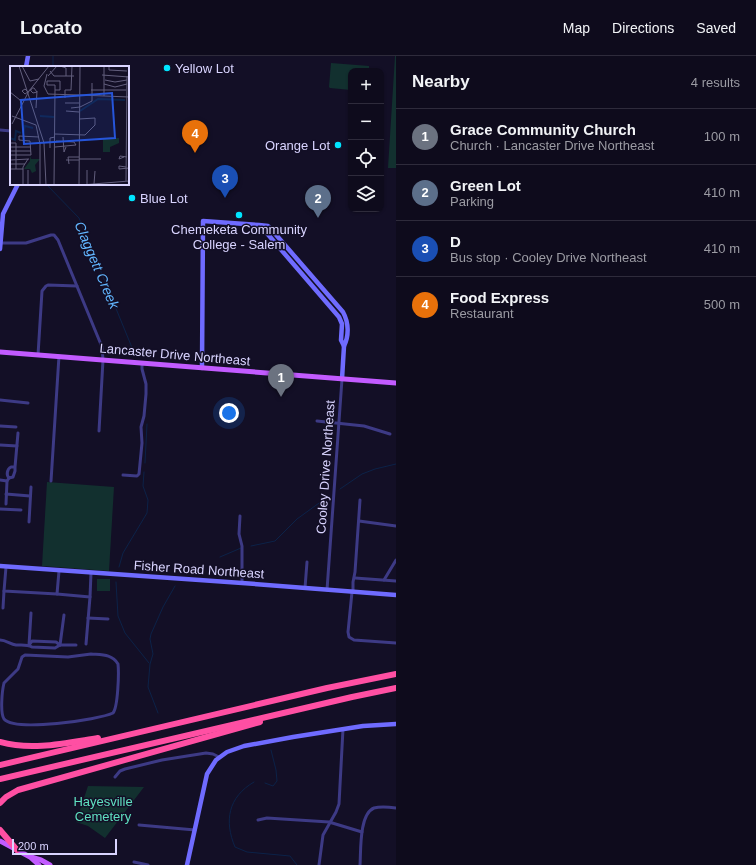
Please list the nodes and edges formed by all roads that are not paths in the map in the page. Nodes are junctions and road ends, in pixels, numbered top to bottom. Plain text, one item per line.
1 (28, 56) edge
2 (26, 66) edge
3 (0, 130) edge
4 (10, 131) edge
5 (17, 185) edge
6 (0, 243) edge
7 (0, 249) edge
8 (77, 286) junction
9 (0, 352) edge
10 (38, 354) junction
11 (59, 356) junction
12 (103, 360) junction
13 (142, 363) junction
14 (202, 368) junction
15 (342, 379) junction
16 (396, 383) edge
17 (0, 400) edge
18 (28, 402) dead end
19 (317, 421) dead end
20 (338, 423) junction
21 (0, 426) edge
22 (16, 427) dead end
23 (99, 431) dead end
24 (18, 433) dead end
25 (390, 434) dead end
26 (0, 445) edge
27 (17, 446) junction
28 (15, 467) junction
29 (123, 475) dead end
30 (8, 479) junction
31 (0, 480) edge
32 (51, 481) dead end
33 (31, 487) dead end
34 (6, 494) junction
35 (30, 496) junction
36 (360, 500) dead end
37 (6, 504) dead end
38 (0, 509) edge
39 (21, 510) dead end
40 (240, 516) dead end
41 (359, 521) junction
42 (29, 522) dead end
43 (396, 526) edge
44 (396, 560) edge
45 (307, 562) dead end
46 (0, 566) edge
47 (6, 567) junction
48 (59, 570) junction
49 (91, 573) junction
50 (355, 578) junction
51 (384, 580) junction
52 (396, 581) edge
53 (242, 583) junction
54 (305, 588) junction
55 (327, 590) junction
56 (4, 591) junction
57 (352, 592) junction
58 (57, 594) junction
59 (396, 595) edge
60 (90, 596) junction
61 (3, 608) dead end
62 (30, 613) dead end
63 (64, 615) dead end
64 (88, 618) junction
65 (108, 619) dead end
66 (0, 640) edge
67 (396, 643) edge
68 (86, 644) dead end
69 (29, 645) junction
70 (60, 645) junction
71 (76, 645) dead end
72 (396, 674) edge
73 (0, 681) edge
74 (4, 683) junction
75 (396, 688) edge
76 (352, 697) junction
77 (396, 724) edge
78 (344, 729) junction
79 (133, 734) junction
80 (0, 742) edge
81 (118, 751) junction
82 (219, 757) junction
83 (0, 765) edge
84 (115, 777) dead end
85 (0, 779) edge
86 (0, 783) edge
87 (0, 804) edge
88 (396, 808) edge
89 (258, 820) dead end
90 (329, 822) junction
91 (139, 825) dead end
92 (0, 830) edge
93 (195, 830) junction
94 (362, 832) junction
95 (0, 841) edge
96 (17, 850) junction
97 (30, 857) junction
98 (134, 862) dead end
99 (39, 865) edge
100 (50, 865) edge
101 (148, 865) edge
102 (187, 865) edge
103 (319, 865) edge
104 (360, 865) edge

1 - 2 street
3 - 4 street
5 - 6 street
6 - 7 street
6 - 8 street
8 - 10 street
8 - 12 street
9 - 10 main road, Lancaster Drive Northeast
10 - 11 main road, Lancaster Drive Northeast
11 - 12 main road, Lancaster Drive Northeast
11 - 32 street
12 - 13 main road, Lancaster Drive Northeast
12 - 23 street
13 - 14 main road, Lancaster Drive Northeast
13 - 29 street
14 - 15 main road, Lancaster Drive Northeast
14 - 15 street, Cooley Drive Northeast
15 - 16 main road, Lancaster Drive Northeast
15 - 20 street, Cooley Drive Northeast
17 - 18 street
19 - 20 street
20 - 25 street
20 - 55 street, Cooley Drive Northeast
21 - 22 street
24 - 27 street
26 - 27 street
27 - 28 street
28 - 30 street
28 - 30 street
30 - 31 street
30 - 34 street
33 - 35 street
34 - 35 street
34 - 37 street
35 - 42 street
36 - 41 street
38 - 39 street
40 - 53 street
41 - 43 street
41 - 50 street
44 - 51 street
45 - 54 street
46 - 47 street, Fisher Road Northeast
47 - 48 street, Fisher Road Northeast
47 - 56 street
48 - 49 street, Fisher Road Northeast
48 - 58 street
49 - 53 street, Fisher Road Northeast
49 - 60 street
50 - 51 street
50 - 57 street
51 - 52 street
53 - 54 street, Fisher Road Northeast
54 - 55 street, Fisher Road Northeast
55 - 57 street, Fisher Road Northeast
56 - 58 street
56 - 61 street
57 - 59 street, Fisher Road Northeast
57 - 67 street
58 - 60 street
60 - 64 street
62 - 69 street
63 - 70 street
64 - 65 street
64 - 68 street
66 - 69 street
69 - 70 street
69 - 70 street
70 - 71 street
72 - 79 highway
73 - 74 street
74 - 74 street
75 - 76 highway
76 - 81 highway
76 - 87 highway
77 - 78 street
78 - 82 street
78 - 90 street
79 - 80 highway
79 - 83 highway
81 - 85 highway
81 - 86 highway
82 - 84 street
82 - 93 street
88 - 94 street
89 - 90 street
90 - 94 street
90 - 103 street
91 - 93 street
92 - 96 highway
93 - 102 street
94 - 104 street
95 - 96 main road
96 - 97 main road
97 - 99 main road
97 - 100 main road
98 - 101 street

